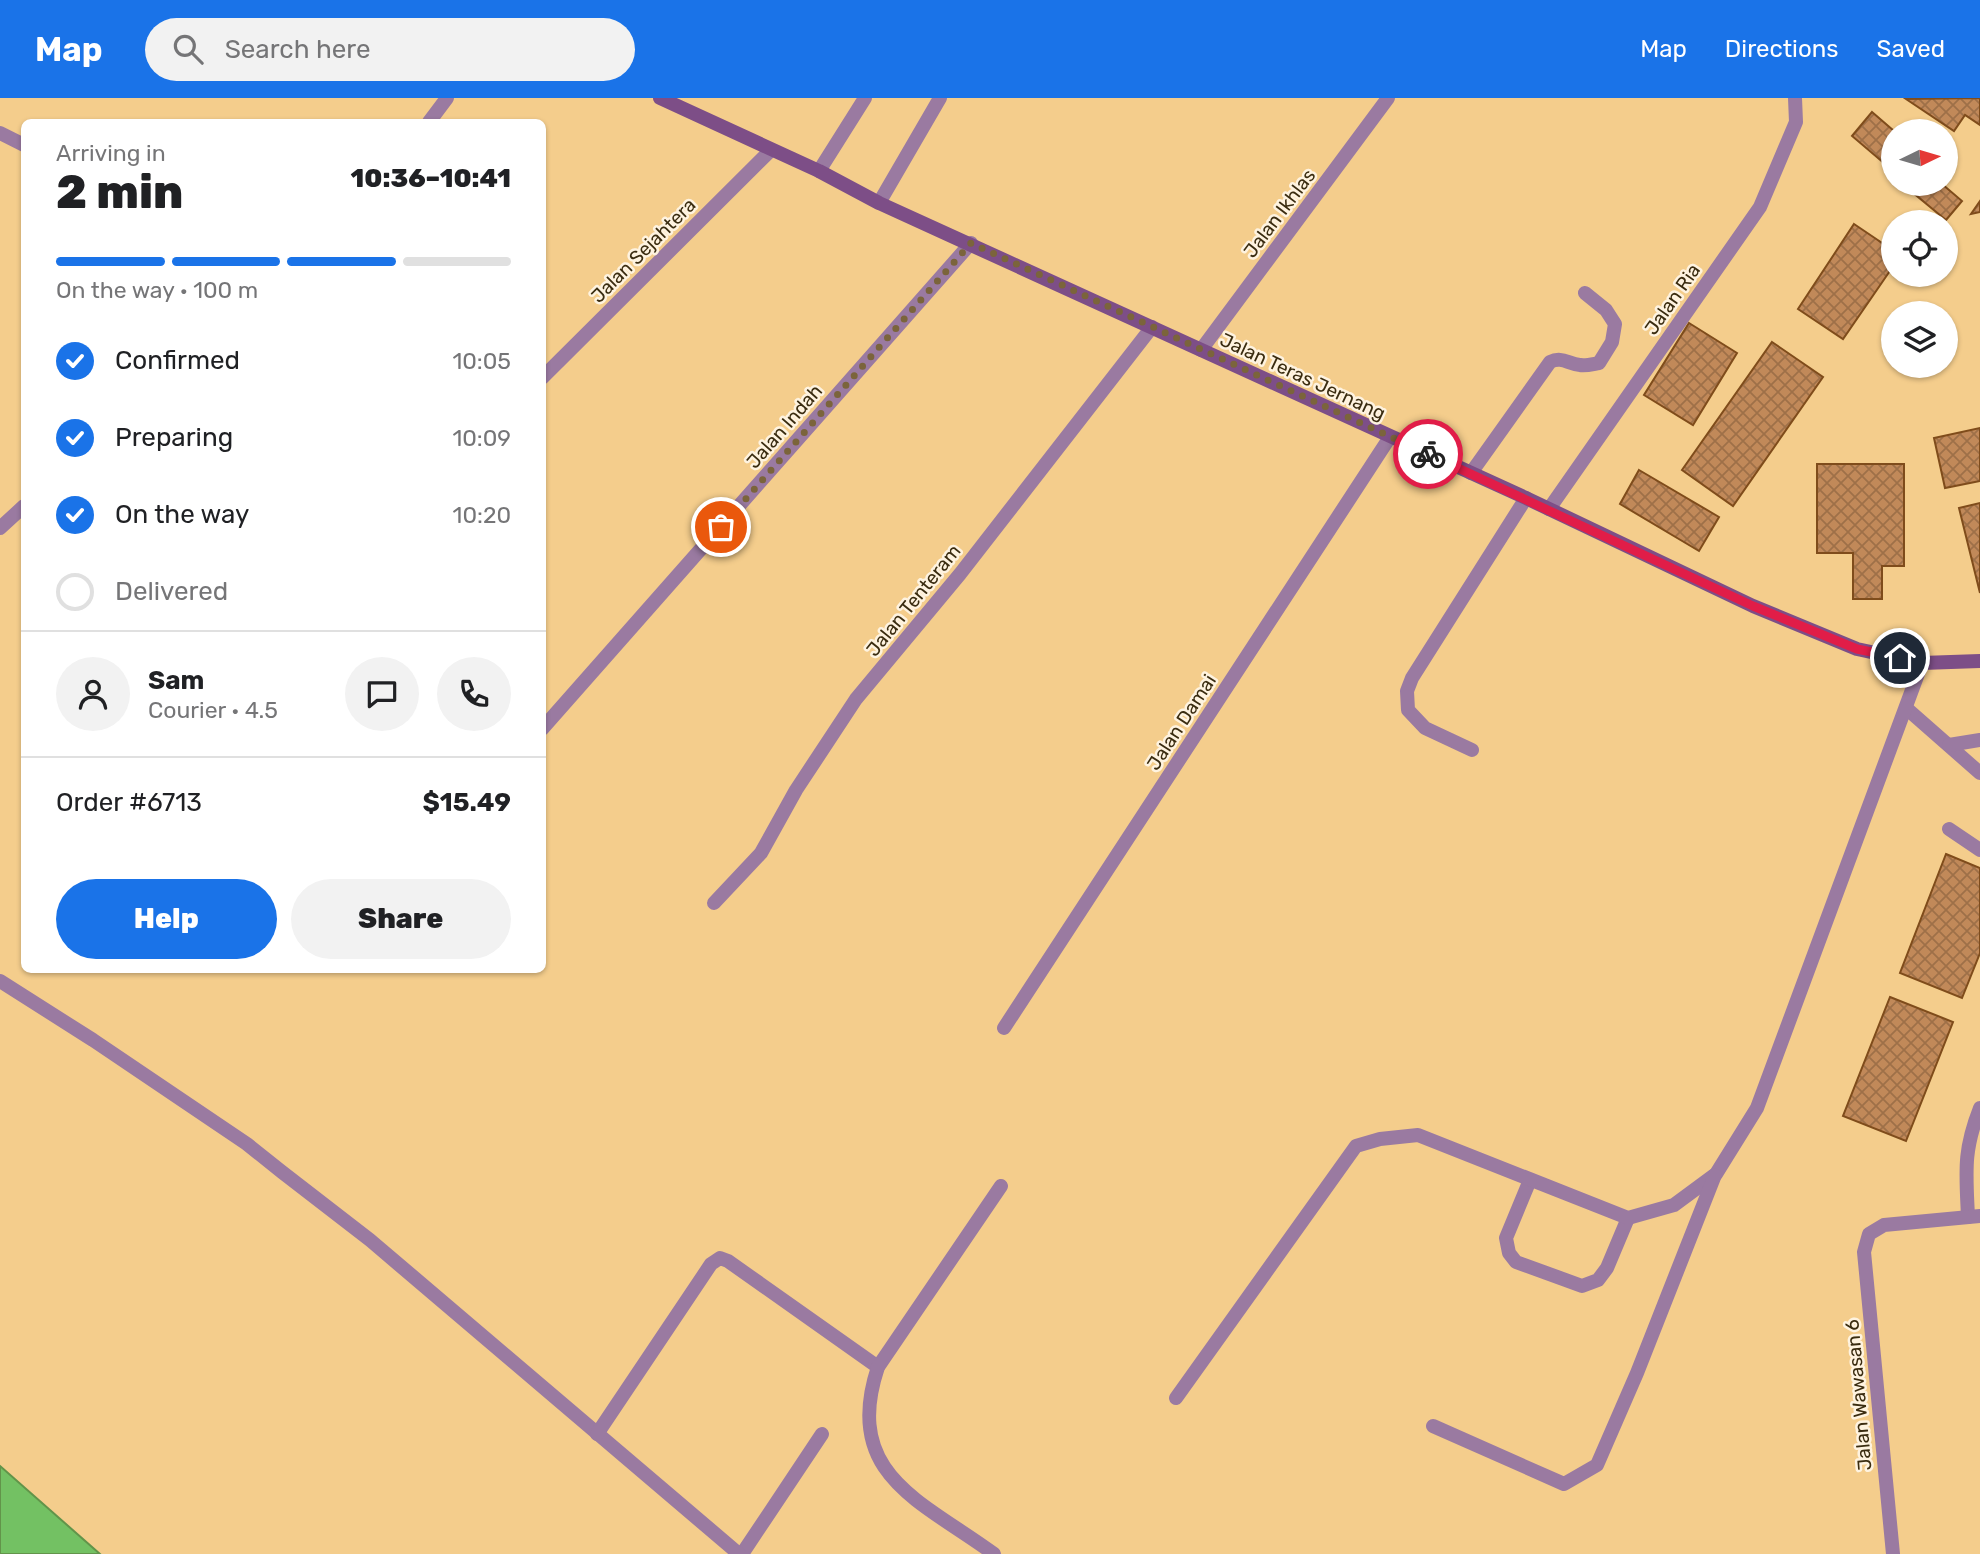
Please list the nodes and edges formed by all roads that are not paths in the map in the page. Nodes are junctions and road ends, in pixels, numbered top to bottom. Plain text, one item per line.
1 (447, 98) edge
2 (660, 98) edge
3 (865, 98) edge
4 (940, 98) edge
5 (1388, 98) edge
6 (1795, 98) edge
7 (431, 119) edge
8 (0, 133) edge
9 (21, 144) edge
10 (771, 150) junction
11 (819, 171) junction
12 (879, 203) junction
13 (971, 243) junction
14 (1585, 293) dead end
15 (1152, 327) junction
16 (1200, 350) junction
17 (546, 374) edge
18 (1390, 437) junction
19 (1471, 473) junction
20 (1526, 498) junction
21 (21, 509) edge
22 (1549, 509) junction
23 (0, 528) edge
24 (1980, 662) edge
25 (1922, 663) junction
26 (1906, 708) junction
27 (546, 724) edge
28 (1980, 740) edge
29 (1949, 745) junction
30 (1472, 750) dead end
31 (1980, 773) edge
32 (1949, 829) dead end
33 (1980, 850) edge
34 (714, 903) dead end
35 (0, 981) edge
36 (1004, 1028) dead end
37 (1980, 1108) edge
38 (1716, 1174) junction
39 (1530, 1180) junction
40 (1001, 1186) dead end
41 (1974, 1217) edge
42 (1628, 1218) junction
43 (878, 1367) junction
44 (1176, 1398) dead end
45 (1433, 1426) dead end
46 (597, 1434) junction
47 (822, 1434) dead end
48 (976, 1549) edge
49 (741, 1554) edge
50 (994, 1554) edge
51 (1893, 1554) edge

1 - 7 street
2 - 10 main road, Jalan Teras Jernang
3 - 11 street
4 - 12 street
5 - 16 street, Jalan Ikhlas
6 - 22 street, Jalan Ria
8 - 9 street
10 - 11 main road, Jalan Teras Jernang
10 - 17 street, Jalan Sejahtera
11 - 12 main road, Jalan Teras Jernang
12 - 13 main road, Jalan Teras Jernang
13 - 15 main road, Jalan Teras Jernang
13 - 27 street, Jalan Indah
14 - 19 street
15 - 16 main road, Jalan Teras Jernang
15 - 34 street, Jalan Tenteram
16 - 18 main road, Jalan Teras Jernang
18 - 19 main road, Jalan Teras Jernang
18 - 36 street, Jalan Damai
19 - 20 main road, Jalan Teras Jernang
20 - 22 main road, Jalan Teras Jernang
20 - 30 street
21 - 23 street
22 - 25 main road, Jalan Teras Jernang
24 - 25 main road, Jalan Teras Jernang
25 - 26 street
26 - 29 street
26 - 38 street
28 - 29 street
29 - 31 street
32 - 33 street
35 - 46 street
37 - 41 street
38 - 42 street
38 - 45 street
39 - 42 street
39 - 42 street
39 - 44 street
40 - 43 street
41 - 51 street, Jalan Wawasan 6
43 - 46 street
43 - 48 street
46 - 49 street
47 - 49 street
48 - 50 street

